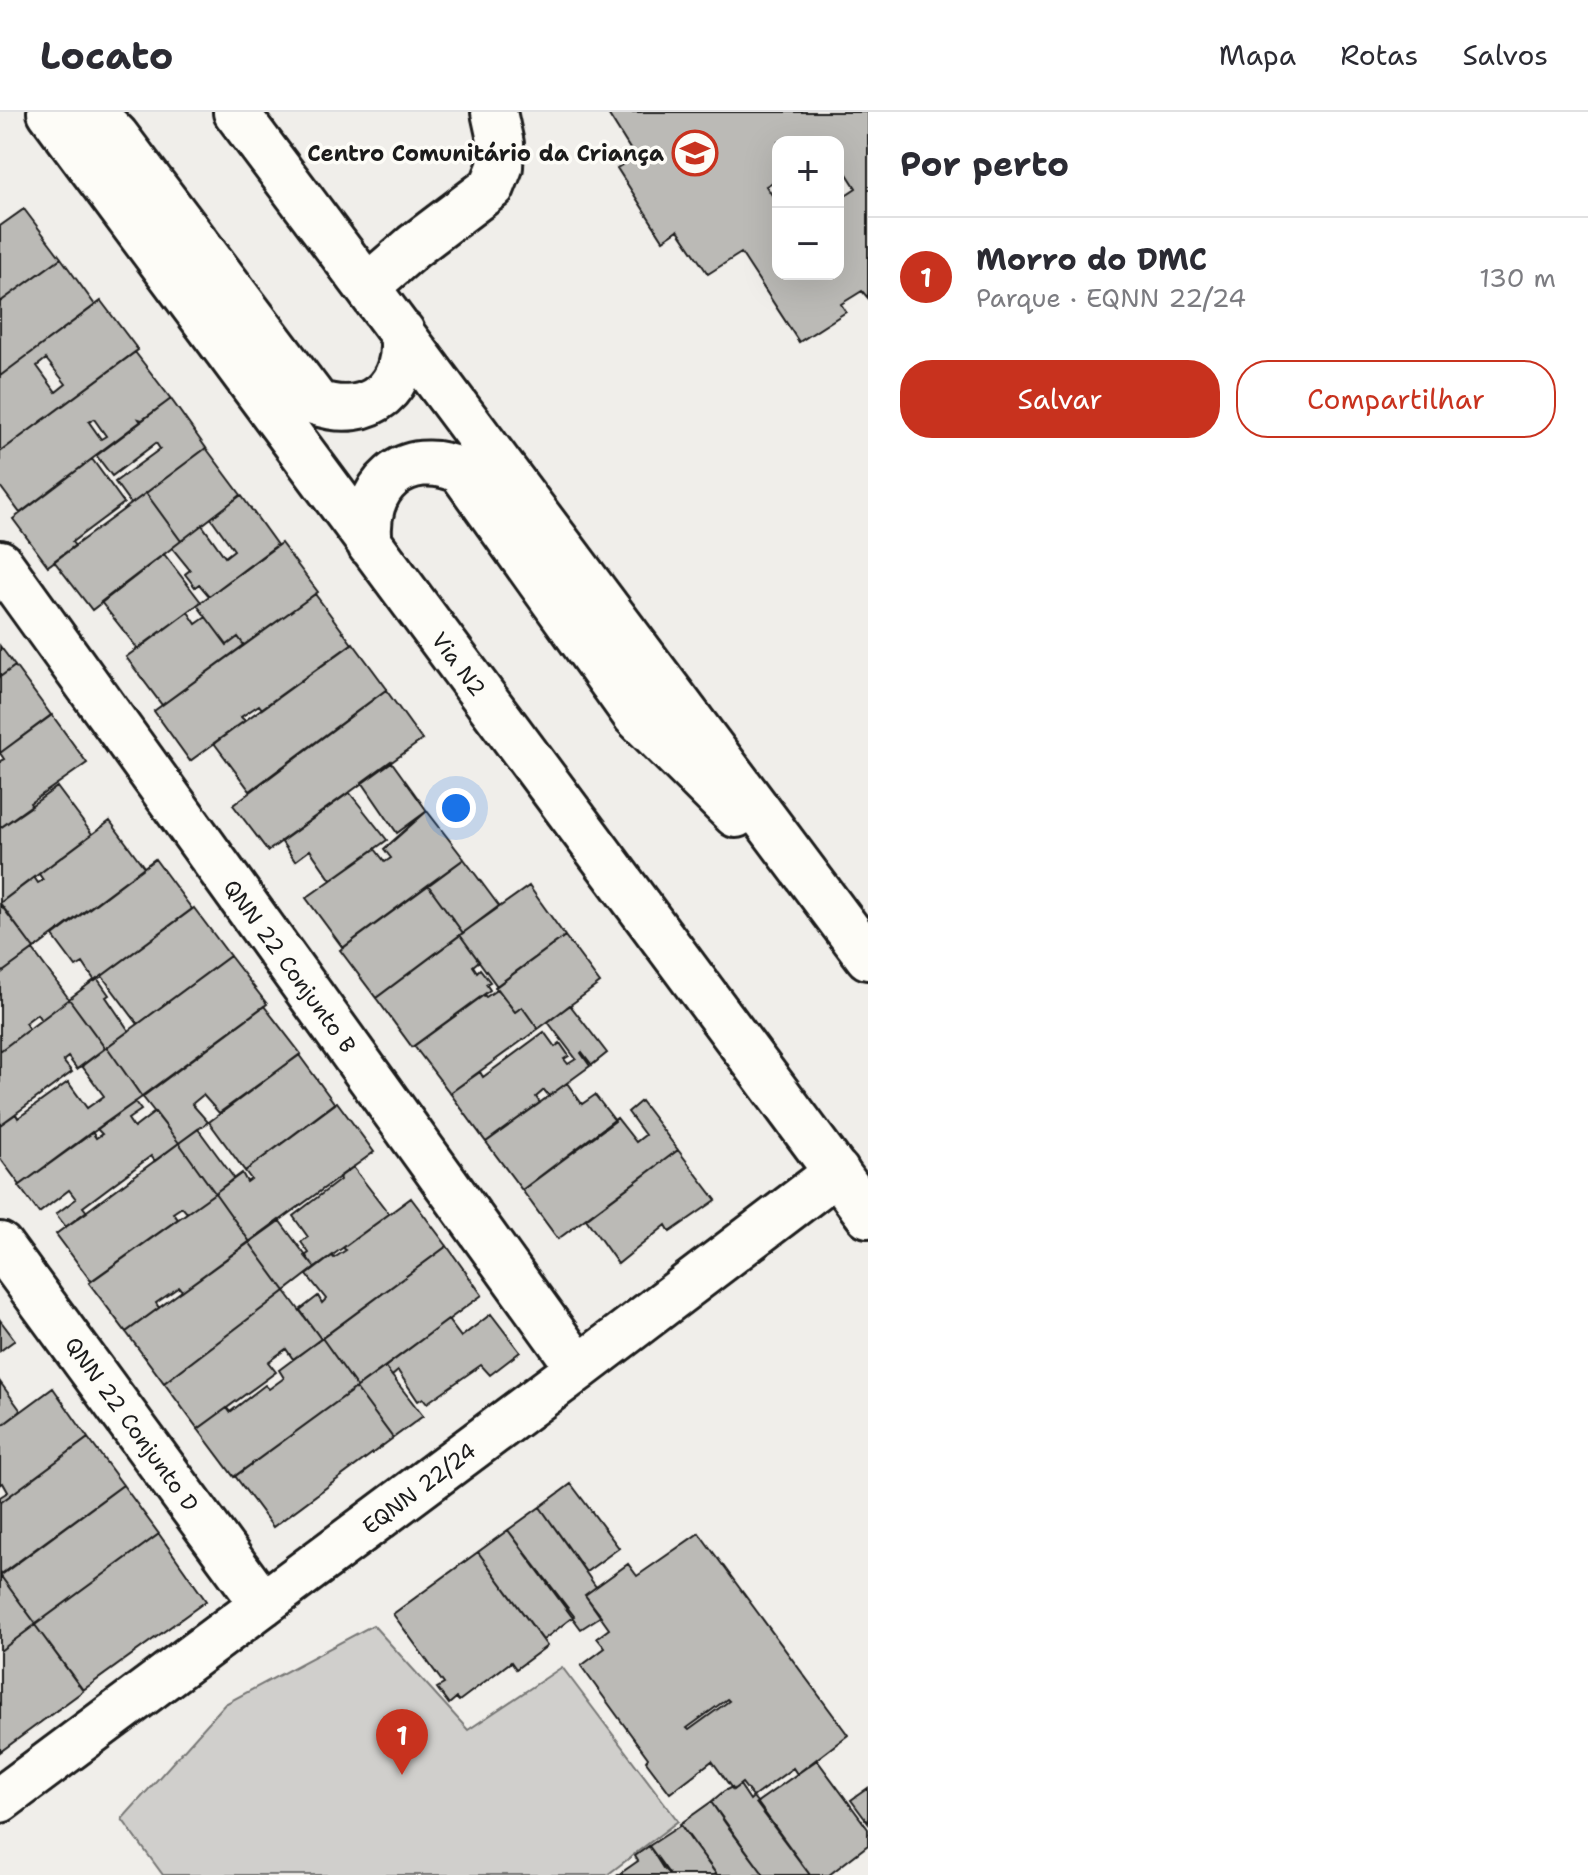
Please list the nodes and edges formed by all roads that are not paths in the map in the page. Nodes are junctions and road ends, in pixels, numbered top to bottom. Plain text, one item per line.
1 (50, 112) edge
2 (92, 112) edge
3 (236, 112) edge
4 (494, 112) edge
5 (368, 286) junction
6 (402, 332) junction
7 (370, 545) junction
8 (0, 563) edge
9 (837, 915) junction
10 (868, 957) edge
11 (837, 1172) junction
12 (868, 1215) edge
13 (0, 1245) edge
14 (579, 1368) junction
15 (263, 1604) junction
16 (0, 1800) edge

1 - 7 main road, Via N2
2 - 6 main road
3 - 5 main road
4 - 5 main road
5 - 6 main road
6 - 9 main road
7 - 9 main road
7 - 11 main road, Via N2
8 - 14 main road, QNN 22 Conjunto B
9 - 10 main road
11 - 12 main road, Via N2
11 - 14 main road, EQNN 22/24
13 - 15 main road, QNN 22 Conjunto D
14 - 15 main road, EQNN 22/24
15 - 16 main road, EQNN 22/24

